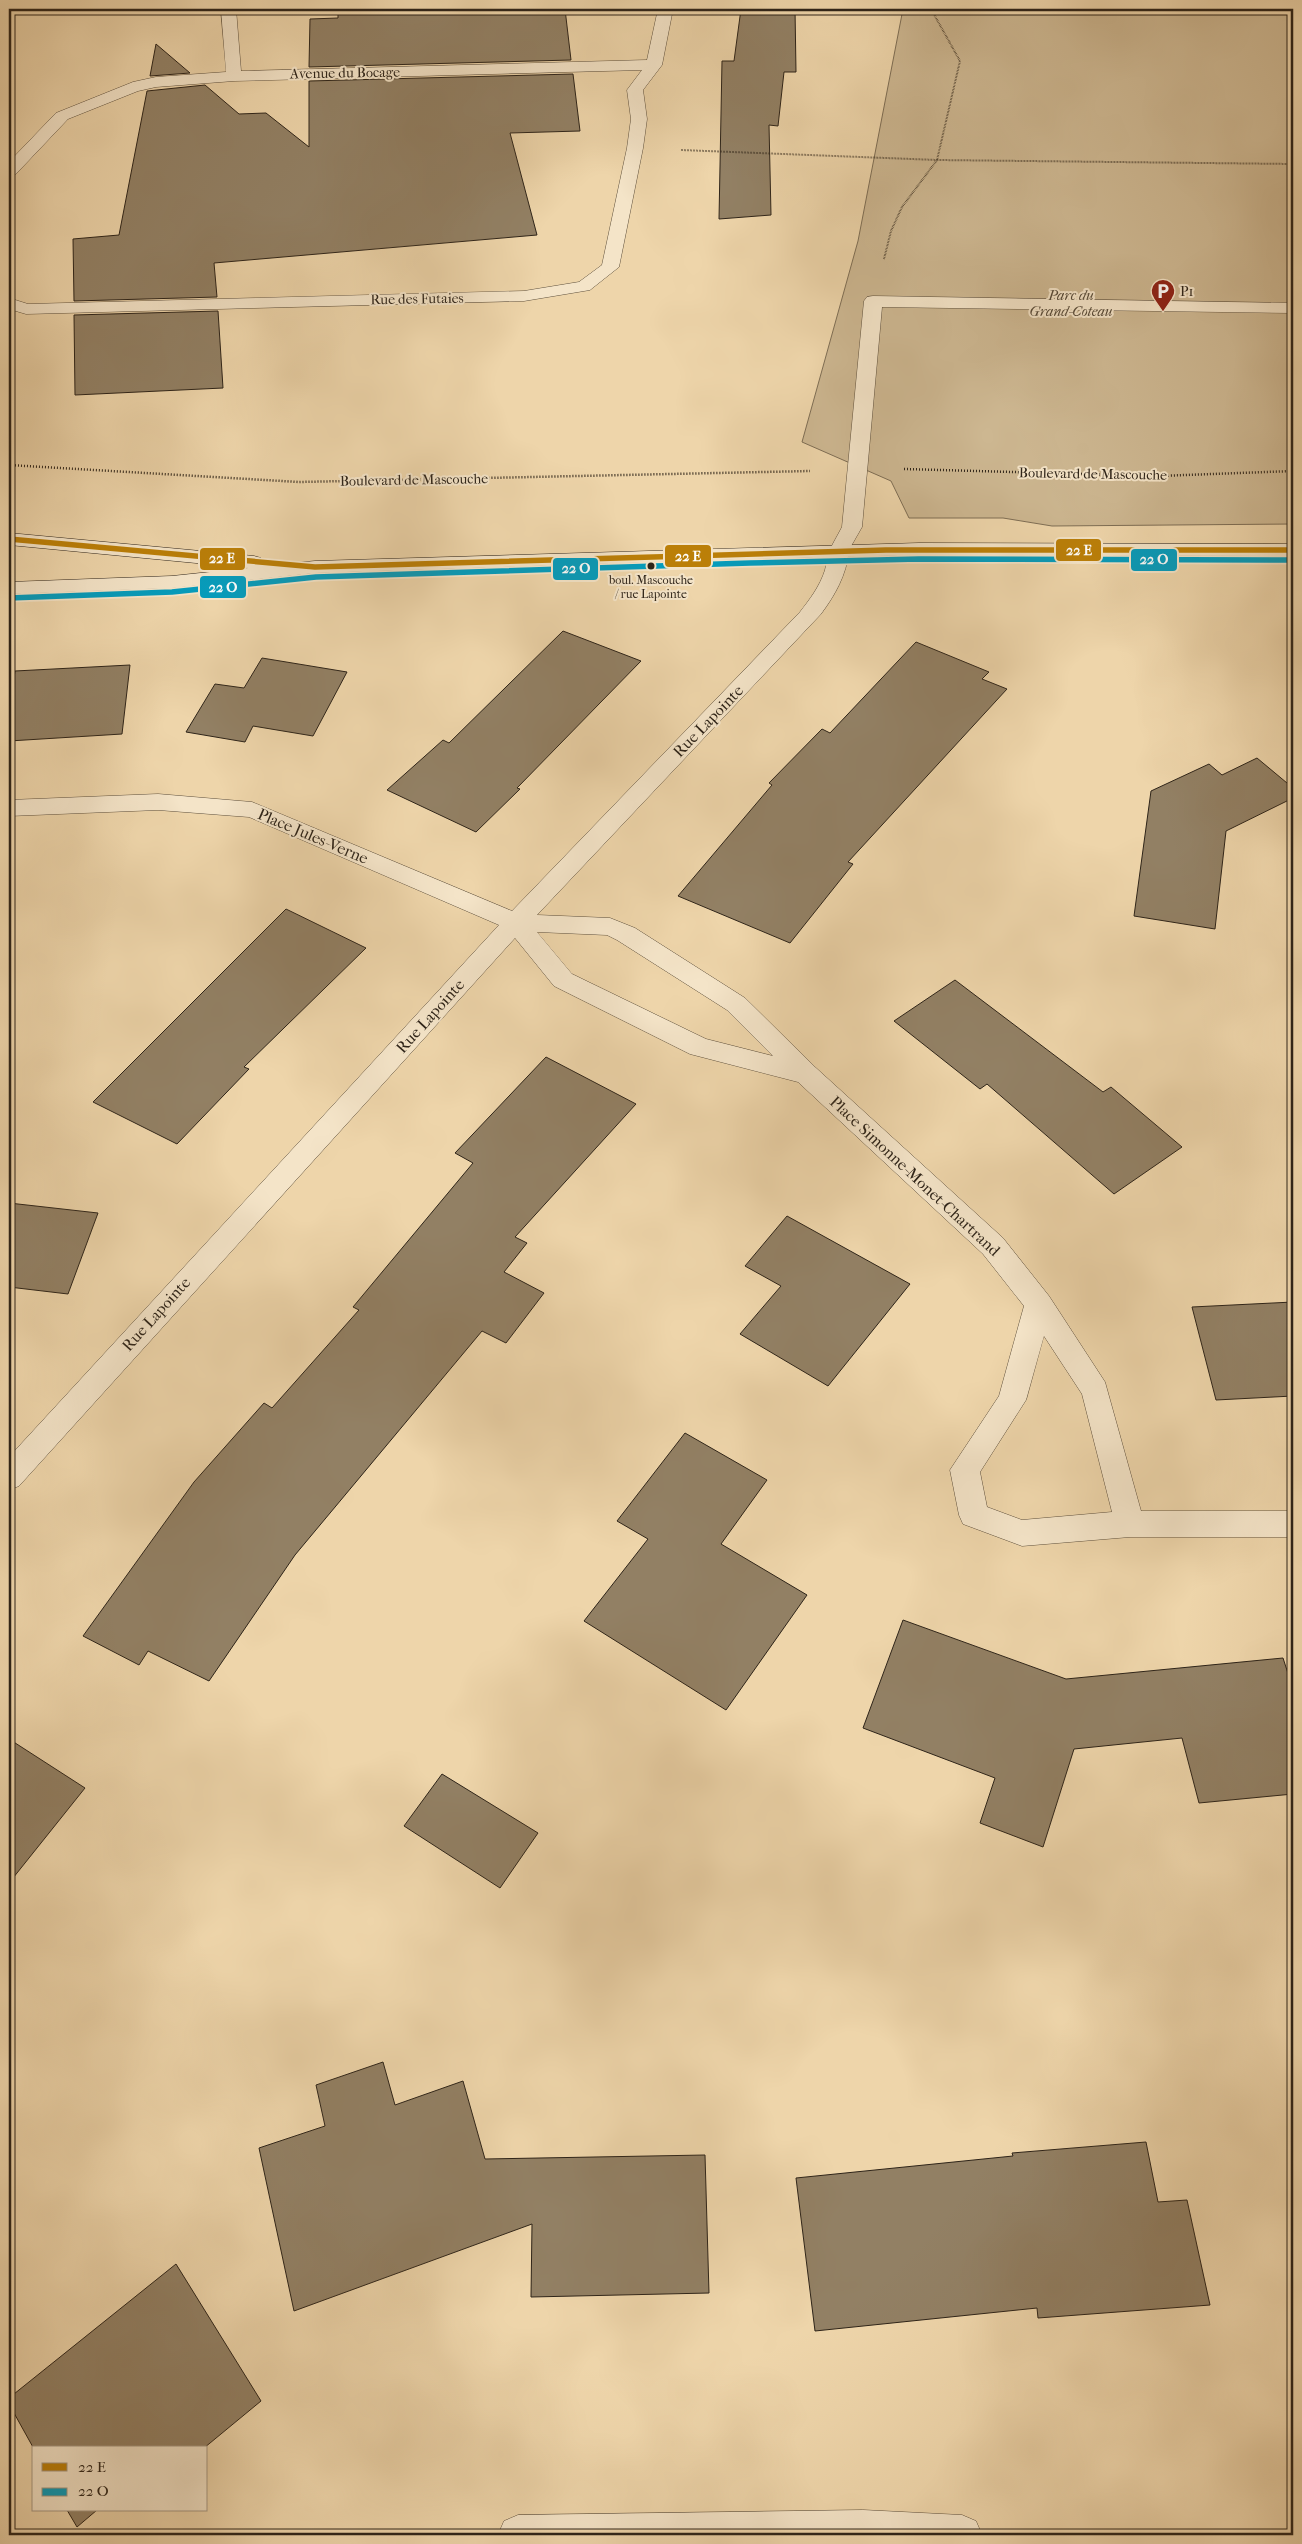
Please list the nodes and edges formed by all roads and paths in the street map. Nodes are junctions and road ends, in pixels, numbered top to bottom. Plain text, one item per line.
1 (228, 9) edge
2 (666, 9) edge
3 (931, 9) edge
4 (654, 65) junction
5 (234, 76) junction
6 (636, 148) junction
7 (936, 160) junction
8 (1293, 164) edge
9 (9, 171) edge
10 (873, 301) junction
11 (9, 302) edge
12 (1293, 308) edge
13 (9, 465) edge
14 (902, 469) dead end
15 (810, 471) dead end
16 (1293, 471) edge
17 (9, 540) edge
18 (1293, 550) edge
19 (839, 551) junction
20 (315, 567) junction
21 (9, 588) edge
22 (9, 808) edge
23 (516, 922) junction
24 (806, 1074) junction
25 (1039, 1304) junction
26 (9, 1477) edge
27 (1130, 1524) junction
28 (1293, 1524) edge
29 (518, 2535) edge
30 (962, 2535) edge

1 - 5 street
2 - 4 street
3 - 7 path
4 - 5 street, Avenue du Bocage
4 - 6 street, Rue des Futaies
5 - 9 street, Avenue du Bocage
6 - 7 path
6 - 11 street, Rue des Futaies
7 - 8 path
7 - 10 path
10 - 12 street
10 - 19 street, Rue Lapointe
13 - 15 path, Boulevard de Mascouche
14 - 16 path, Boulevard de Mascouche
17 - 20 street
18 - 19 street
19 - 20 street
19 - 23 street, Rue Lapointe
20 - 21 street
22 - 23 street, Place Jules-Verne
23 - 24 street, Place Simonne-Monet-Chartrand
23 - 24 street, Place Simonne-Monet-Chartrand
23 - 26 street, Rue Lapointe
24 - 25 street, Place Simonne-Monet-Chartrand
25 - 27 street, Place Simonne-Monet-Chartrand
25 - 27 street
27 - 28 street
29 - 30 street

